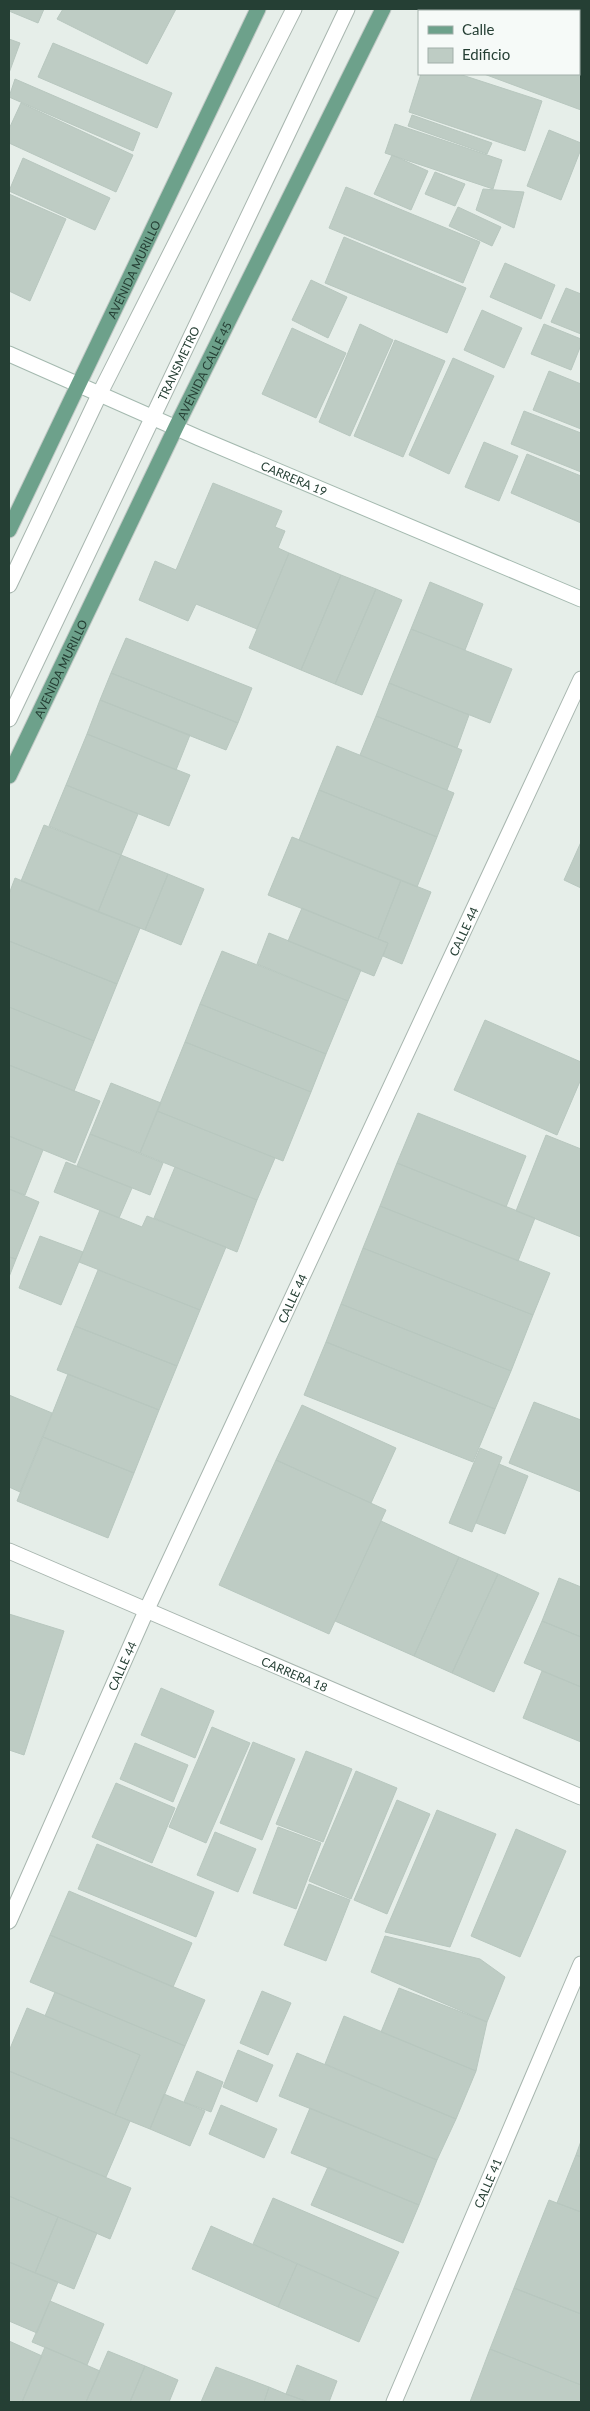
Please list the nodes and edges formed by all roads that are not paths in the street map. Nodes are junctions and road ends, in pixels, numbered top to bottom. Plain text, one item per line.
1 (258, 9) edge
2 (294, 9) edge
3 (347, 9) edge
4 (384, 9) edge
5 (9, 354) edge
6 (80, 384) junction
7 (100, 394) junction
8 (154, 418) junction
9 (176, 428) junction
10 (9, 530) edge
11 (9, 585) edge
12 (581, 599) edge
13 (581, 679) edge
14 (9, 719) edge
15 (9, 776) edge
16 (9, 1551) edge
17 (147, 1609) junction
18 (581, 1797) edge
19 (9, 1921) edge
20 (581, 1964) edge
21 (394, 2402) edge

1 - 6 main road, AVENIDA MURILLO
2 - 7 street
3 - 8 street, TRANSMETRO
4 - 9 main road, AVENIDA CALLE 45
5 - 6 street, CARRERA 19
6 - 7 street, CARRERA 19
6 - 10 main road, AVENIDA MURILLO
7 - 8 street, CARRERA 19
7 - 11 street
8 - 9 street, CARRERA 19
8 - 14 street, TRANSMETRO
9 - 12 street, CARRERA 19
9 - 15 main road, AVENIDA MURILLO
13 - 17 street, CALLE 44
16 - 17 street, CARRERA 18
17 - 18 street, CARRERA 18
17 - 19 street, CALLE 44
20 - 21 street, CALLE 41

